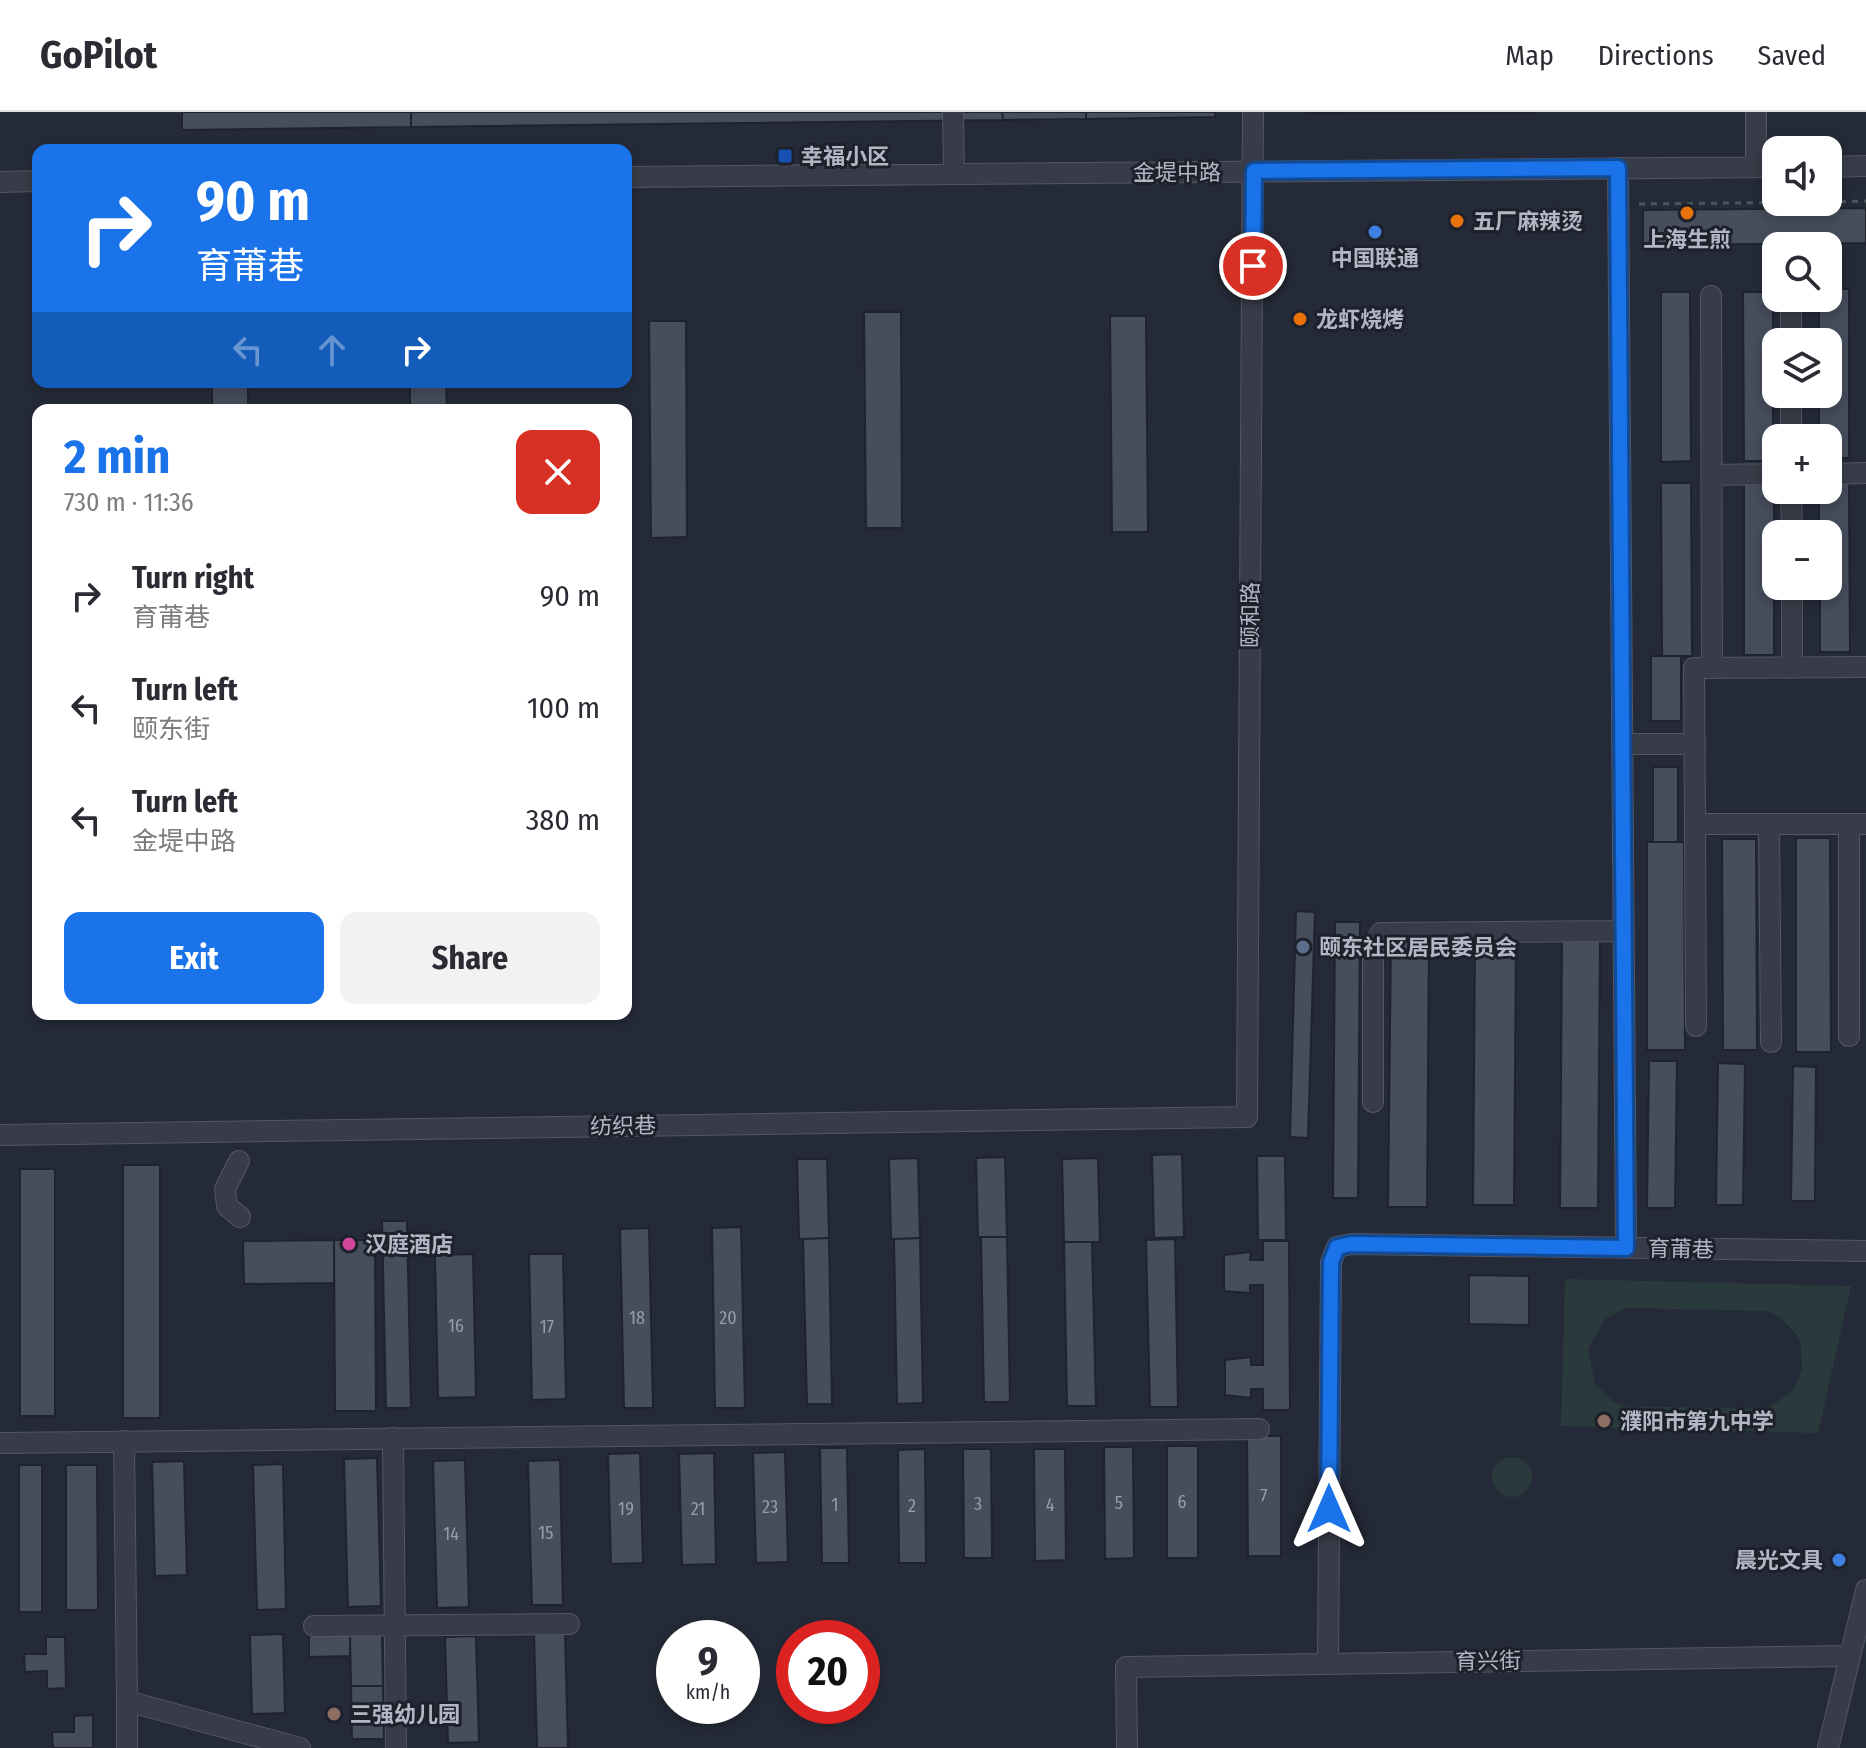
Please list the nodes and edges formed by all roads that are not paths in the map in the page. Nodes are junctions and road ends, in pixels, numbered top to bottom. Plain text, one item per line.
1 (953, 112) edge
2 (1253, 112) edge
3 (1756, 112) edge
4 (1762, 145) edge
5 (1866, 166) edge
6 (1762, 167) edge
7 (1842, 167) edge
8 (1618, 168) junction
9 (1254, 171) junction
10 (954, 174) junction
11 (632, 177) edge
12 (32, 181) edge
13 (0, 182) edge
14 (1711, 296) dead end
15 (1866, 473) edge
16 (1762, 474) edge
17 (1842, 474) edge
18 (1712, 475) junction
19 (1792, 600) edge
20 (1866, 667) edge
21 (1712, 668) junction
22 (1792, 668) junction
23 (1623, 744) junction
24 (1695, 744) junction
25 (1695, 824) junction
26 (1769, 824) junction
27 (1858, 824) edge
28 (1624, 931) junction
29 (1696, 1026) dead end
30 (1849, 1036) dead end
31 (1771, 1042) dead end
32 (1373, 1102) dead end
33 (1247, 1117) joint
34 (0, 1135) edge
35 (239, 1161) dead end
36 (240, 1217) dead end
37 (1626, 1248) junction
38 (1866, 1251) edge
39 (1259, 1429) dead end
40 (393, 1438) junction
41 (124, 1441) junction
42 (0, 1443) edge
43 (1866, 1590) edge
44 (569, 1624) dead end
45 (314, 1626) dead end
46 (396, 1626) junction
47 (1856, 1649) edge
48 (1328, 1663) junction
49 (127, 1701) junction
50 (127, 1748) edge
51 (300, 1748) edge
52 (396, 1748) edge
53 (1127, 1748) edge
54 (1828, 1748) edge

1 - 10 street
2 - 9 street, 颐和路
3 - 4 street
5 - 7 street
6 - 8 street, 金堤中路
8 - 9 street, 金堤中路
8 - 23 street
9 - 10 street, 金堤中路
9 - 33 street, 颐和路
10 - 11 street, 金堤中路
12 - 13 street
14 - 18 street
15 - 17 street
16 - 18 street
18 - 21 street
19 - 22 street
20 - 22 street
21 - 22 street
21 - 24 street
23 - 24 street
23 - 28 street
24 - 25 street
25 - 26 street
25 - 29 street
26 - 27 street
26 - 31 street
27 - 30 street
28 - 32 street
28 - 37 street
33 - 34 street, 纺织巷
35 - 36 street
37 - 38 street, 育莆巷
37 - 48 street, 育莆巷
39 - 40 street
40 - 41 street
40 - 46 street
41 - 42 street
41 - 49 street
43 - 47 street
44 - 46 street
45 - 46 street
46 - 52 street
47 - 48 street, 育兴街
47 - 54 street
48 - 53 street, 育兴街
49 - 50 street
49 - 51 street

